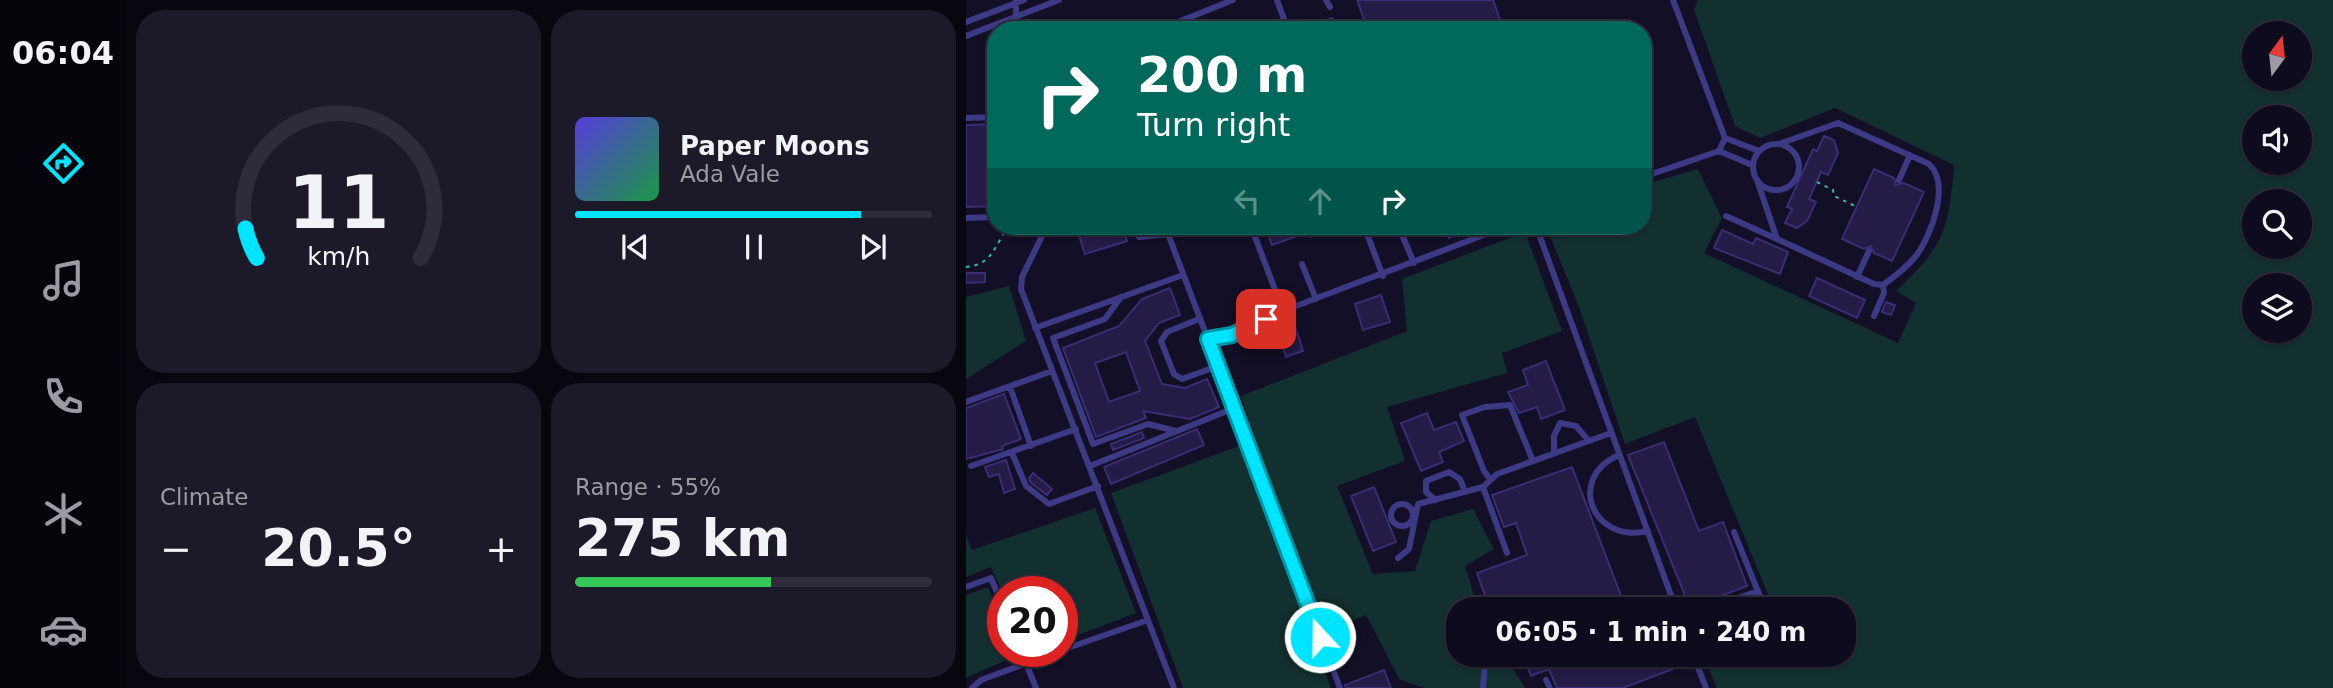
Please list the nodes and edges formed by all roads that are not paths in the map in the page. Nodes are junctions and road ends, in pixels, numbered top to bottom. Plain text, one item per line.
1 (1024, 0) edge
2 (1059, 0) edge
3 (1233, 0) edge
4 (1277, 0) edge
5 (1673, 0) edge
6 (1016, 1) edge
7 (1016, 16) junction
8 (1004, 21) edge
9 (1018, 21) edge
10 (1186, 21) edge
11 (1285, 21) edge
12 (966, 22) edge
13 (987, 28) edge
14 (966, 36) edge
15 (987, 117) edge
16 (966, 118) edge
17 (1725, 138) junction
18 (1779, 144) junction
19 (1759, 150) junction
20 (1720, 151) junction
21 (1910, 155) junction
22 (1752, 165) junction
23 (1652, 174) edge
24 (1757, 180) junction
25 (1899, 180) dead end
26 (1726, 216) dead end
27 (987, 217) edge
28 (966, 218) edge
29 (1043, 235) edge
30 (1138, 235) edge
31 (1159, 235) edge
32 (1169, 235) edge
33 (1254, 235) edge
34 (1367, 235) edge
35 (1402, 235) edge
36 (1484, 235) edge
37 (1539, 235) edge
38 (1777, 239) junction
39 (1869, 251) dead end
40 (1414, 263) junction
41 (1302, 264) dead end
42 (1183, 275) junction
43 (1383, 276) junction
44 (1857, 277) junction
45 (1883, 285) junction
46 (1121, 297) junction
47 (1315, 299) junction
48 (1283, 311) junction
49 (1874, 316) dead end
50 (1199, 319) junction
51 (1035, 328) junction
52 (1208, 339) junction
53 (1218, 366) junction
54 (1052, 371) junction
55 (1010, 387) junction
56 (966, 402) edge
57 (1232, 408) junction
58 (1076, 429) junction
59 (1176, 431) junction
60 (1611, 432) junction
61 (1589, 441) junction
62 (1031, 446) junction
63 (1012, 453) junction
64 (1554, 453) junction
65 (1619, 455) junction
66 (1533, 461) junction
67 (971, 466) dead end
68 (1090, 466) junction
69 (1491, 480) junction
70 (1098, 486) junction
71 (1483, 487) junction
72 (1465, 492) junction
73 (1436, 500) junction
74 (1647, 531) junction
75 (1734, 532) dead end
76 (1507, 553) dead end
77 (1398, 558) dead end
78 (987, 579) edge
79 (966, 587) edge
80 (1758, 591) junction
81 (1672, 597) edge
82 (1741, 597) edge
83 (1760, 597) edge
84 (1148, 620) junction
85 (1078, 644) edge
86 (1014, 667) edge
87 (1028, 667) edge
88 (1485, 667) edge
89 (1697, 667) edge
90 (1546, 680) dead end
91 (1702, 687) edge
92 (972, 688) edge
93 (1036, 688) edge
94 (1174, 688) edge
95 (1340, 688) edge
96 (1483, 688) edge
97 (1550, 688) edge

1 - 6 lane
2 - 7 lane
3 - 10 lane
4 - 11 lane
5 - 17 lane
6 - 7 lane
6 - 12 lane
7 - 8 lane
7 - 9 lane
13 - 14 lane
15 - 16 lane
17 - 19 lane
17 - 20 lane
18 - 19 lane
18 - 21 lane
18 - 24 lane
19 - 22 lane
20 - 22 lane
20 - 23 lane
21 - 25 lane
21 - 45 lane
22 - 24 lane
24 - 38 lane
26 - 38 lane
27 - 28 lane
29 - 51 lane
30 - 31 lane
32 - 42 lane
33 - 48 lane
34 - 43 lane
35 - 40 lane
36 - 40 lane
37 - 60 lane
38 - 44 lane
39 - 44 lane
40 - 43 lane
41 - 47 lane
42 - 46 lane
42 - 50 lane
43 - 47 lane
44 - 45 lane
45 - 49 lane
46 - 51 lane
46 - 59 lane
47 - 48 lane
48 - 52 lane
50 - 52 lane
50 - 53 lane
51 - 54 lane
52 - 53 lane
53 - 57 lane
54 - 55 lane
54 - 58 lane
55 - 56 lane
55 - 62 lane
57 - 59 lane
57 - 95 lane
58 - 62 lane
58 - 68 lane
59 - 68 lane
60 - 61 lane
60 - 65 lane
61 - 64 lane
61 - 64 lane
62 - 63 lane
63 - 67 lane
63 - 70 lane
64 - 66 lane
65 - 74 lane
65 - 74 lane
66 - 69 lane
66 - 69 lane
68 - 70 lane
69 - 71 lane
70 - 84 lane
71 - 72 lane
71 - 76 lane
72 - 73 lane
72 - 73 lane
73 - 77 lane
74 - 81 lane
75 - 80 lane
78 - 79 lane
80 - 82 lane
80 - 83 lane
84 - 85 lane
84 - 94 lane
86 - 92 lane
87 - 93 lane
88 - 96 lane
89 - 91 lane
90 - 97 lane

